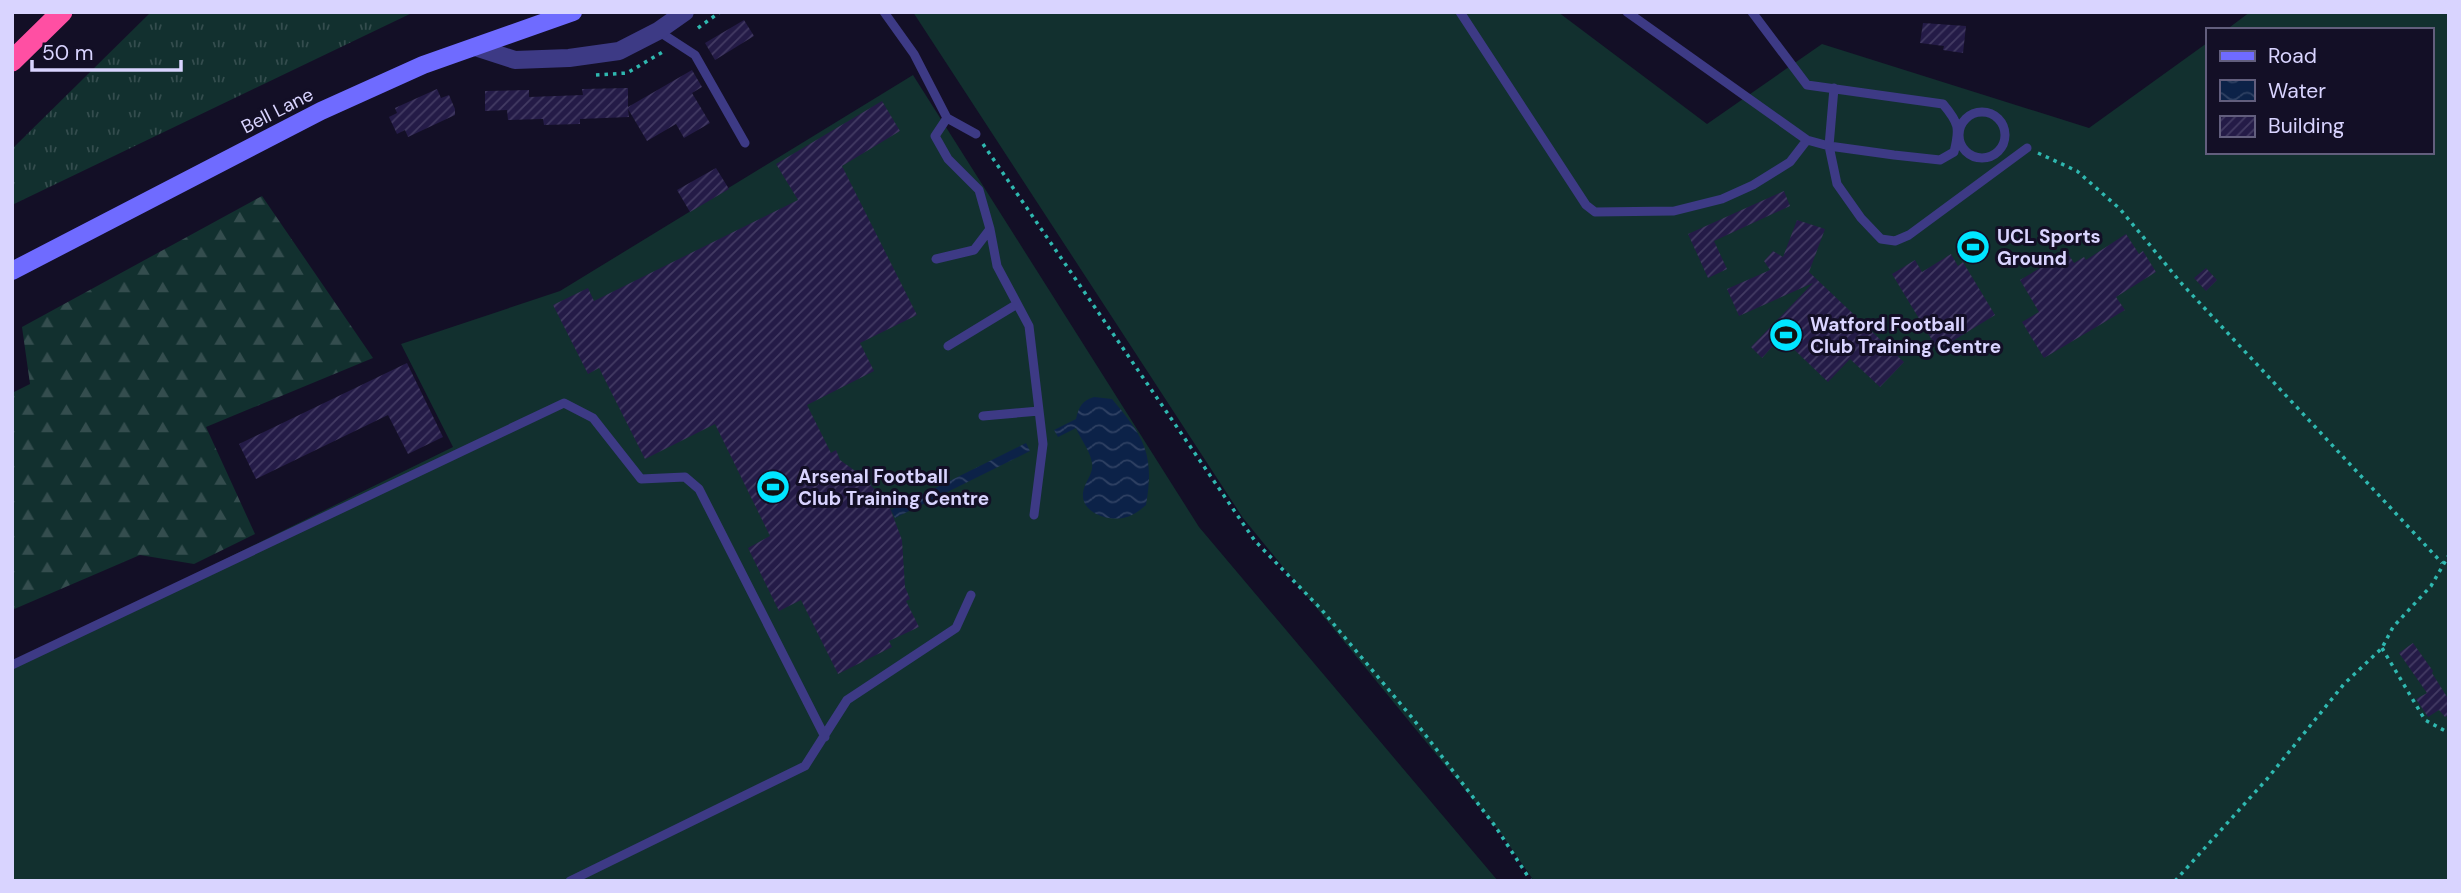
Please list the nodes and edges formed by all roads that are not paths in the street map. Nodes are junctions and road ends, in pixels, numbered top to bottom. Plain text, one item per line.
1 (62, 12) edge
2 (573, 12) edge
3 (685, 12) edge
4 (884, 12) edge
5 (1460, 12) edge
6 (1627, 12) edge
7 (1752, 12) edge
8 (658, 31) junction
9 (475, 47) junction
10 (12, 61) edge
11 (1834, 88) junction
12 (947, 118) junction
13 (1959, 132) junction
14 (976, 134) road end
15 (1807, 139) junction
16 (745, 142) dead end
17 (1829, 145) junction
18 (2027, 148) road end
19 (990, 229) junction
20 (936, 259) dead end
21 (12, 271) edge
22 (1017, 304) junction
23 (948, 346) dead end
24 (1039, 411) junction
25 (983, 416) dead end
26 (1034, 515) dead end
27 (971, 595) dead end
28 (12, 666) edge
29 (825, 737) junction
30 (570, 881) edge

1 - 10 highway
2 - 9 main road, Bell Lane
3 - 8 street
4 - 12 lane
5 - 15 lane
6 - 15 lane
7 - 11 lane
8 - 9 street
8 - 16 lane
9 - 21 main road, Bell Lane
11 - 13 lane
11 - 17 lane
12 - 14 lane
12 - 19 lane
13 - 13 lane
13 - 17 lane
15 - 17 lane
17 - 18 lane
19 - 20 lane
19 - 22 lane
22 - 23 lane
22 - 24 lane
24 - 25 lane
24 - 26 lane
27 - 29 lane
28 - 29 lane
29 - 30 lane

